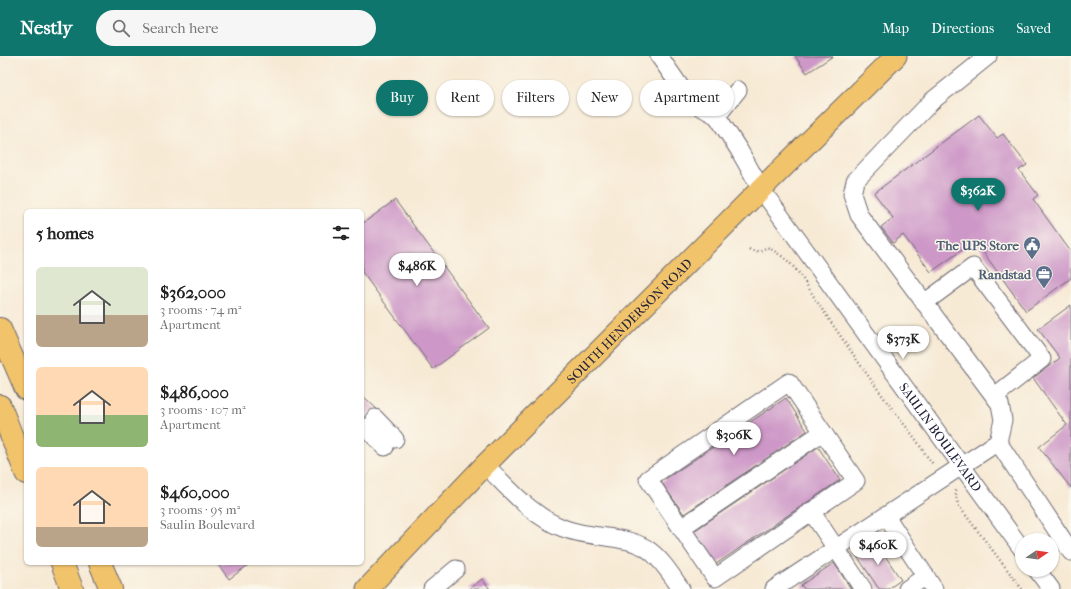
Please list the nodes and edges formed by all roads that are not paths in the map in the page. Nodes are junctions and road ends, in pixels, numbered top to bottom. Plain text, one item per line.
1 (659, 56) edge
2 (666, 56) edge
3 (988, 56) edge
4 (887, 59) edge
5 (676, 80) edge
6 (679, 80) edge
7 (738, 90) dead end
8 (734, 95) edge
9 (717, 116) edge
10 (761, 189) junction
11 (924, 303) junction
12 (0, 330) edge
13 (24, 384) edge
14 (994, 396) junction
15 (0, 406) edge
16 (370, 422) dead end
17 (823, 432) junction
18 (998, 442) junction
19 (390, 443) dead end
20 (485, 465) junction
21 (962, 465) junction
22 (24, 468) edge
23 (811, 511) junction
24 (886, 516) junction
25 (681, 528) junction
26 (1015, 539) edge
27 (836, 548) junction
28 (1071, 552) edge
29 (63, 565) edge
30 (101, 565) edge
31 (456, 569) dead end
32 (1042, 577) edge
33 (930, 583) edge
34 (784, 586) edge
35 (370, 588) edge
36 (72, 589) edge
37 (111, 589) edge
38 (432, 589) edge
39 (681, 589) edge
40 (863, 589) edge
41 (907, 589) edge
42 (1051, 589) edge

1 - 5 street
2 - 6 street
3 - 11 street
4 - 10 main road, SOUTH HENDERSON ROAD
7 - 8 street
9 - 10 street, SAULIN BOULEVARD
10 - 20 main road, SOUTH HENDERSON ROAD
10 - 21 street, SAULIN BOULEVARD
11 - 14 street
11 - 14 street
12 - 13 highway
14 - 18 street
15 - 22 highway
16 - 19 street
17 - 23 street
17 - 25 street
17 - 25 street
18 - 21 street
18 - 28 street
20 - 35 main road, SOUTH HENDERSON ROAD
20 - 39 street
21 - 24 street
21 - 26 street, SAULIN BOULEVARD
23 - 25 street
23 - 27 street
24 - 27 street
24 - 33 street
27 - 34 street
27 - 40 street
29 - 36 highway
30 - 37 highway
31 - 38 street
32 - 42 street
33 - 41 street

